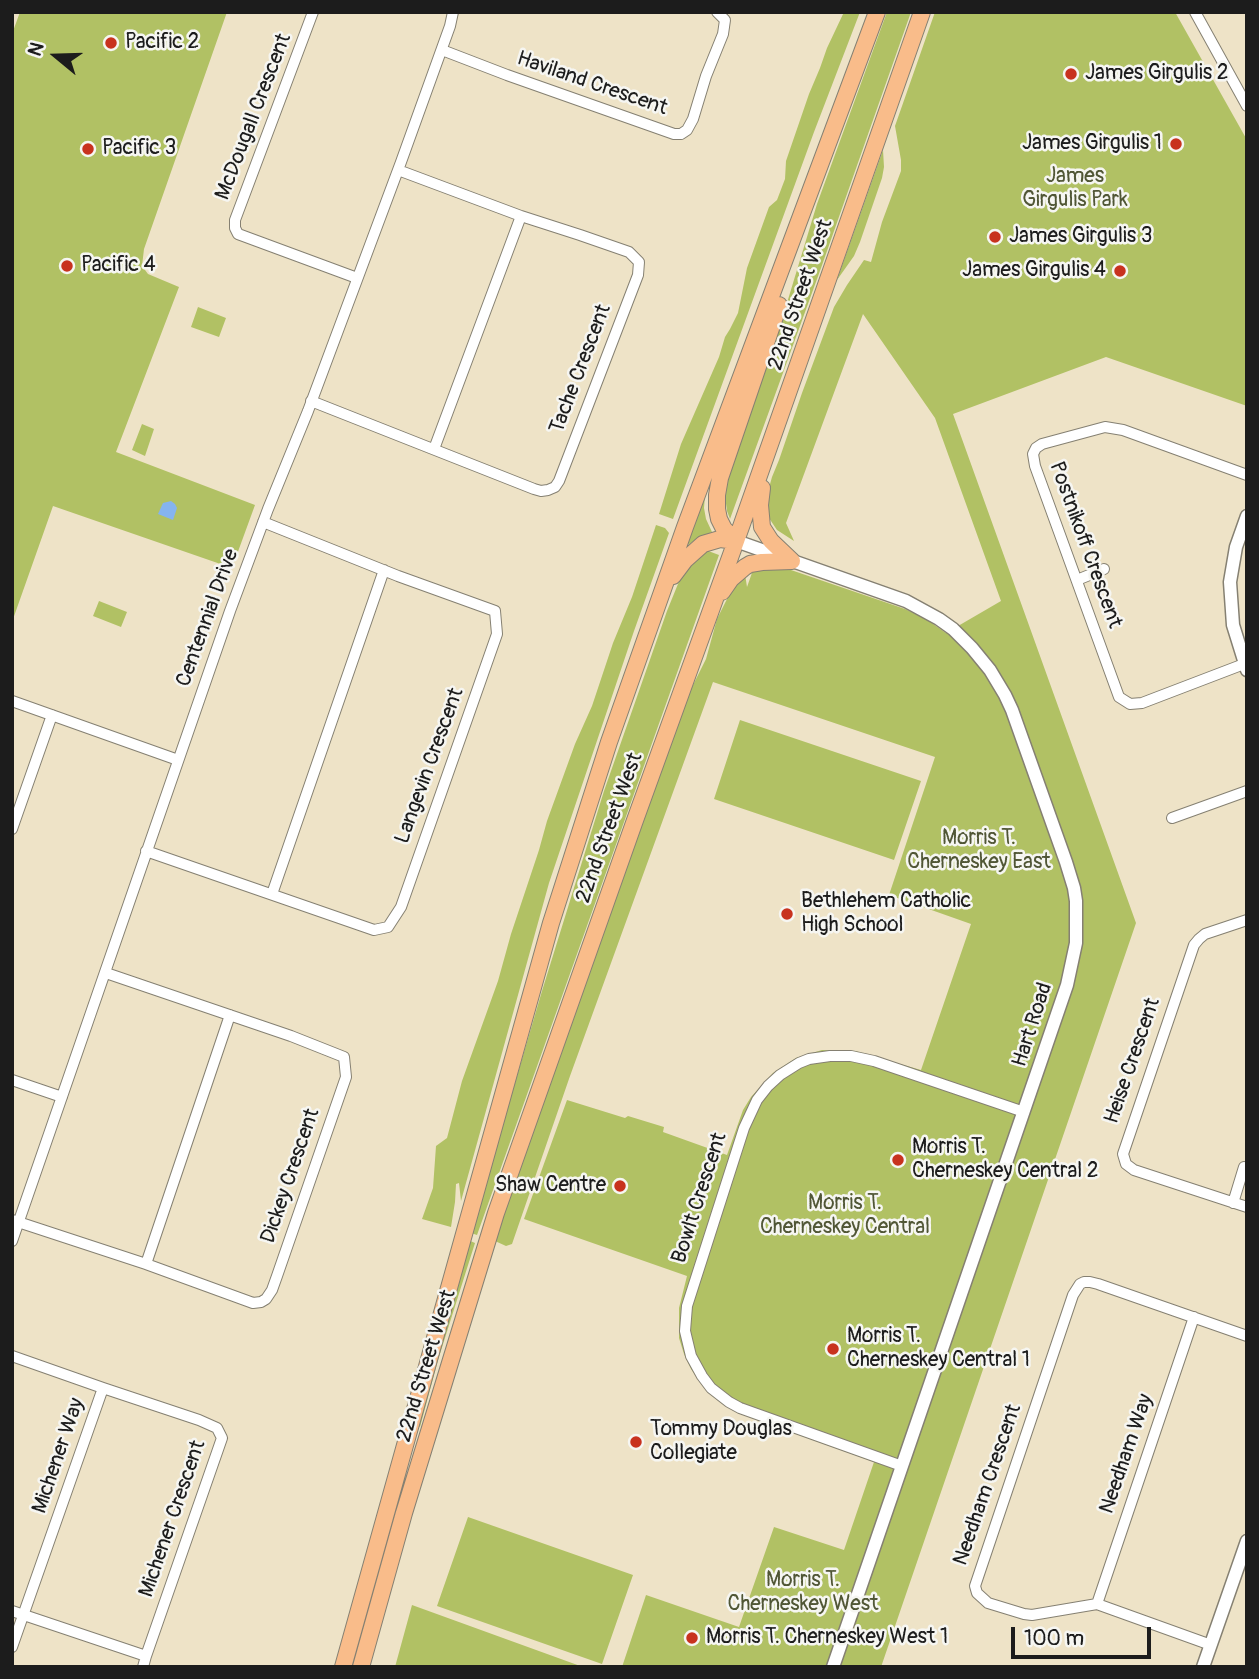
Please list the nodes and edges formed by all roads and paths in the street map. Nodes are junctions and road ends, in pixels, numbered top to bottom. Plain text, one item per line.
1 (313, 12) edge
2 (453, 12) edge
3 (717, 12) edge
4 (877, 12) edge
5 (922, 12) edge
6 (1195, 12) edge
7 (442, 50) junction
8 (1247, 106) edge
9 (398, 170) junction
10 (521, 216) junction
11 (795, 234) junction
12 (357, 278) junction
13 (311, 401) junction
14 (434, 449) junction
15 (762, 468) junction
16 (1247, 475) edge
17 (1247, 516) edge
18 (263, 522) junction
19 (736, 541) junction
20 (792, 561) junction
21 (1104, 569) dead end
22 (384, 570) junction
23 (1077, 580) junction
24 (663, 589) junction
25 (713, 602) junction
26 (1246, 667) edge
27 (12, 701) edge
28 (52, 715) junction
29 (178, 760) junction
30 (1247, 791) edge
31 (1172, 818) dead end
32 (12, 829) edge
33 (146, 851) junction
34 (272, 894) junction
35 (1247, 919) edge
36 (106, 972) junction
37 (230, 1015) junction
38 (12, 1080) edge
39 (62, 1097) junction
40 (1024, 1112) junction
41 (1244, 1167) dead end
42 (1233, 1203) junction
43 (1247, 1207) edge
44 (15, 1221) edge
45 (12, 1241) edge
46 (146, 1264) junction
47 (1194, 1317) junction
48 (1247, 1336) edge
49 (12, 1356) edge
50 (103, 1388) junction
51 (902, 1466) junction
52 (1247, 1541) edge
53 (1097, 1604) junction
54 (12, 1611) edge
55 (24, 1615) junction
56 (1211, 1645) junction
57 (12, 1647) edge
58 (146, 1656) junction
59 (143, 1667) edge
60 (343, 1667) edge
61 (361, 1667) edge
62 (833, 1667) edge
63 (1203, 1667) edge

1 - 12 street, McDougall Crescent
2 - 7 street, Centennial Drive
3 - 7 street, Haviland Crescent
4 - 11 highway, 22nd Street West
5 - 15 highway, 22nd Street West
6 - 8 street
7 - 9 street, Centennial Drive
9 - 10 street, Tache Crescent
9 - 12 street, Centennial Drive
10 - 14 street
10 - 14 street, Tache Crescent
11 - 19 highway
11 - 24 highway, 22nd Street West
12 - 13 street, Centennial Drive
13 - 14 street, Tache Crescent
13 - 18 street, Centennial Drive
15 - 19 highway, 22nd Street West
15 - 20 highway
16 - 23 street, Postnikoff Crescent
17 - 26 street
18 - 22 street, Langevin Crescent
18 - 29 street, Centennial Drive
19 - 20 street, Hart Road
19 - 24 highway
19 - 25 highway, 22nd Street West
20 - 25 highway
20 - 40 street, Hart Road
21 - 23 street
22 - 34 street
22 - 34 street, Langevin Crescent
23 - 26 street, Postnikoff Crescent
24 - 60 highway, 22nd Street West
25 - 61 highway, 22nd Street West
27 - 28 street
28 - 29 street
28 - 32 street
29 - 33 street, Centennial Drive
30 - 31 street
33 - 34 street, Langevin Crescent
33 - 36 street, Centennial Drive
35 - 42 street, Heise Crescent
36 - 37 street, Dickey Crescent
36 - 39 street, Centennial Drive
37 - 46 street
37 - 46 street, Dickey Crescent
38 - 39 street
39 - 44 street, Centennial Drive
40 - 51 street, Hart Road
40 - 51 street, Bowlt Crescent
41 - 42 street
42 - 43 street, Heise Crescent
44 - 45 street, Centennial Drive
44 - 46 street, Dickey Crescent
47 - 48 street, Needham Crescent
47 - 53 street, Needham Way
47 - 53 street, Needham Crescent
49 - 50 street, Michener Crescent
50 - 55 street, Michener Way
50 - 58 street, Michener Crescent
51 - 62 street, Hart Road
52 - 56 street
53 - 56 street, Needham Crescent
54 - 55 street
55 - 57 street, Michener Way
55 - 58 street
56 - 63 street
58 - 59 street, Michener Crescent

